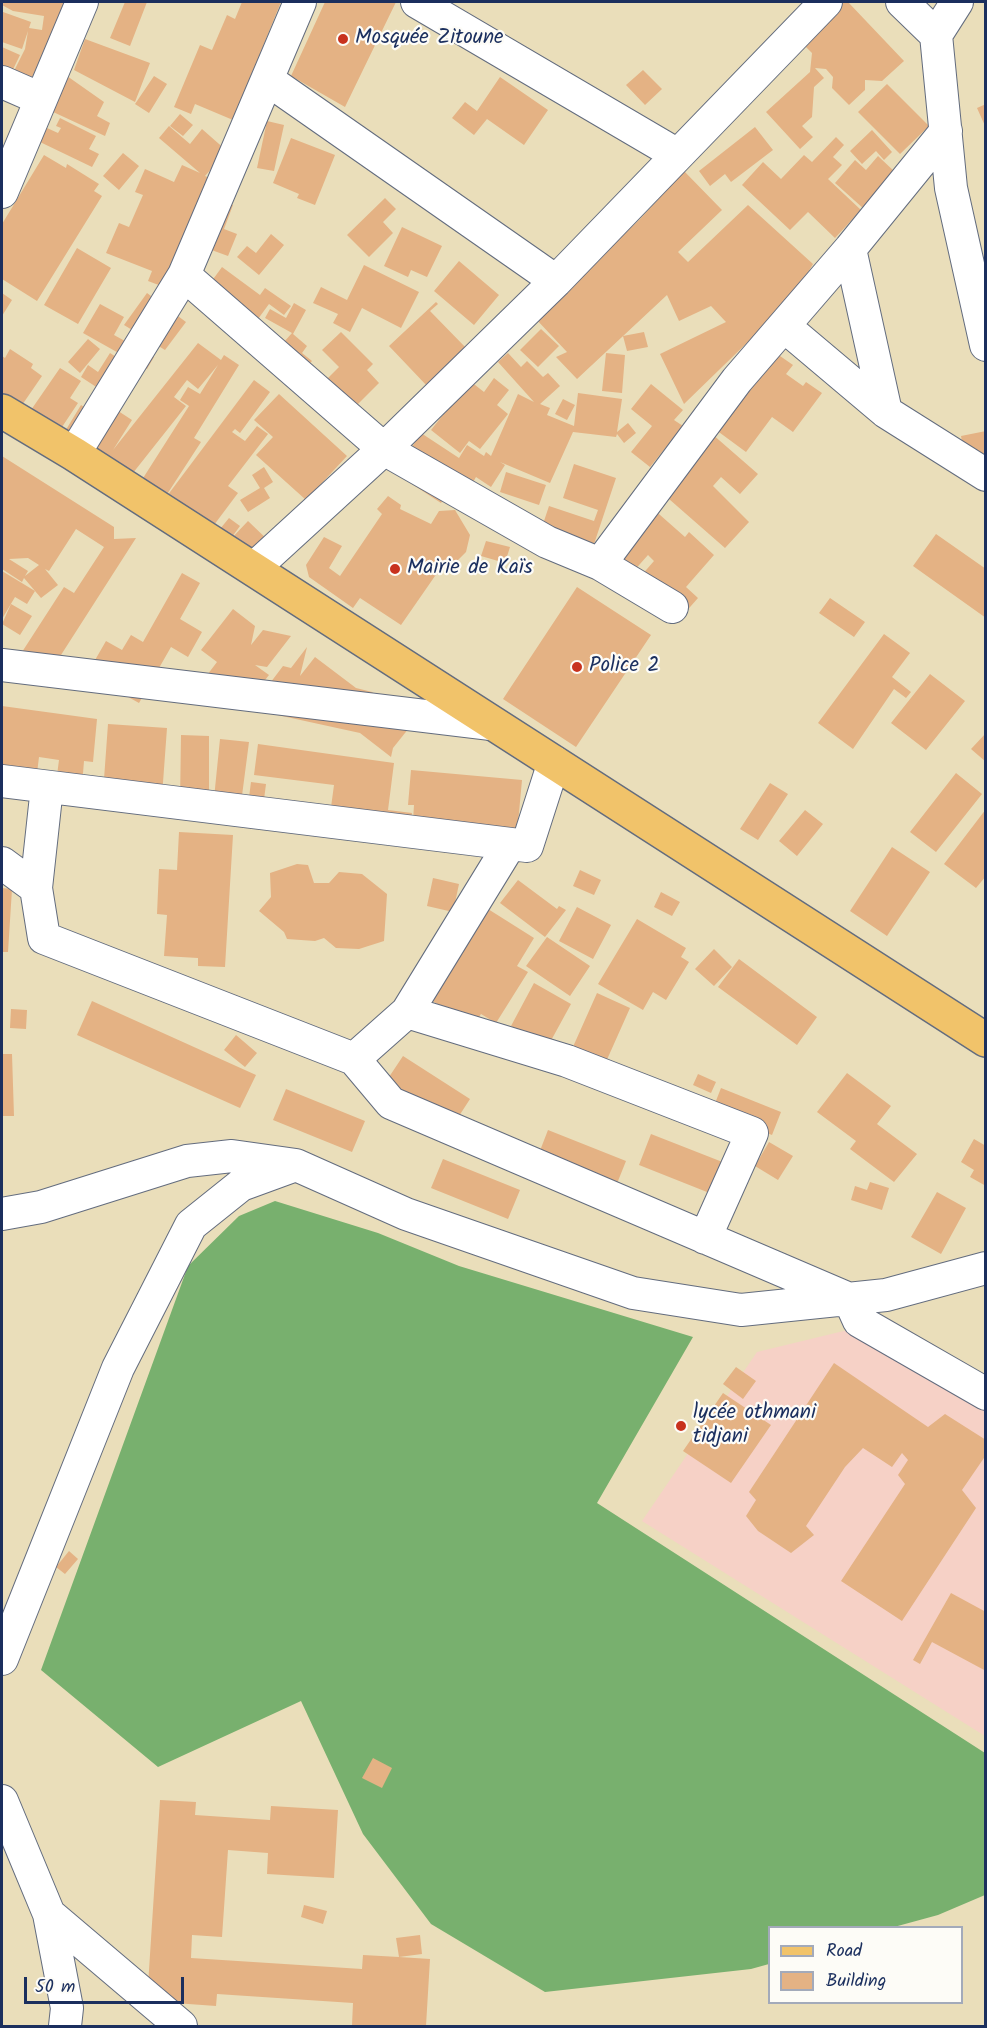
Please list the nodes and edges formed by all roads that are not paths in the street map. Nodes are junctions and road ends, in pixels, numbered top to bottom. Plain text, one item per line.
1 (82, 2) edge
2 (300, 2) edge
3 (417, 2) edge
4 (826, 2) edge
5 (902, 2) edge
6 (957, 2) edge
7 (936, 35) junction
8 (268, 80) junction
9 (2, 82) edge
10 (41, 99) junction
11 (946, 131) junction
12 (676, 154) junction
13 (2, 192) edge
14 (850, 249) junction
15 (184, 275) junction
16 (556, 281) junction
17 (784, 327) junction
18 (986, 345) edge
19 (2, 411) edge
20 (886, 412) junction
21 (384, 448) junction
22 (74, 454) junction
23 (986, 475) edge
24 (600, 564) junction
25 (253, 569) junction
26 (672, 607) dead end
27 (2, 665) edge
28 (490, 724) junction
29 (554, 762) junction
30 (2, 781) edge
31 (47, 787) junction
32 (510, 844) junction
33 (2, 863) edge
34 (36, 888) junction
35 (407, 1012) junction
36 (986, 1040) edge
37 (354, 1059) junction
38 (296, 1165) junction
39 (2, 1214) edge
40 (705, 1238) junction
41 (986, 1268) edge
42 (849, 1299) junction
43 (986, 1394) edge
44 (2, 1659) edge
45 (2, 1801) edge
46 (49, 1914) junction
47 (66, 2026) edge
48 (181, 2026) edge

1 - 10 street
2 - 8 street
3 - 12 street
4 - 12 street
5 - 7 street
6 - 7 street
7 - 11 street
8 - 15 street
8 - 16 street
9 - 10 street
10 - 13 street
11 - 14 street
11 - 18 street
12 - 16 street
14 - 17 street
14 - 20 street
15 - 21 street
15 - 22 street
16 - 21 street
17 - 20 street
17 - 24 street
19 - 22 main road
20 - 23 street
21 - 24 street
21 - 25 street
22 - 25 main road
24 - 26 street
25 - 28 main road
27 - 28 street
28 - 29 main road
29 - 32 street
29 - 36 main road
30 - 31 street
31 - 32 street
31 - 34 street
32 - 35 street
33 - 34 street
34 - 37 street
35 - 37 street
35 - 40 street
37 - 40 street
38 - 39 street
38 - 42 street
38 - 44 street
40 - 42 street
41 - 42 street
42 - 43 street
45 - 46 street
46 - 47 street
46 - 48 street

